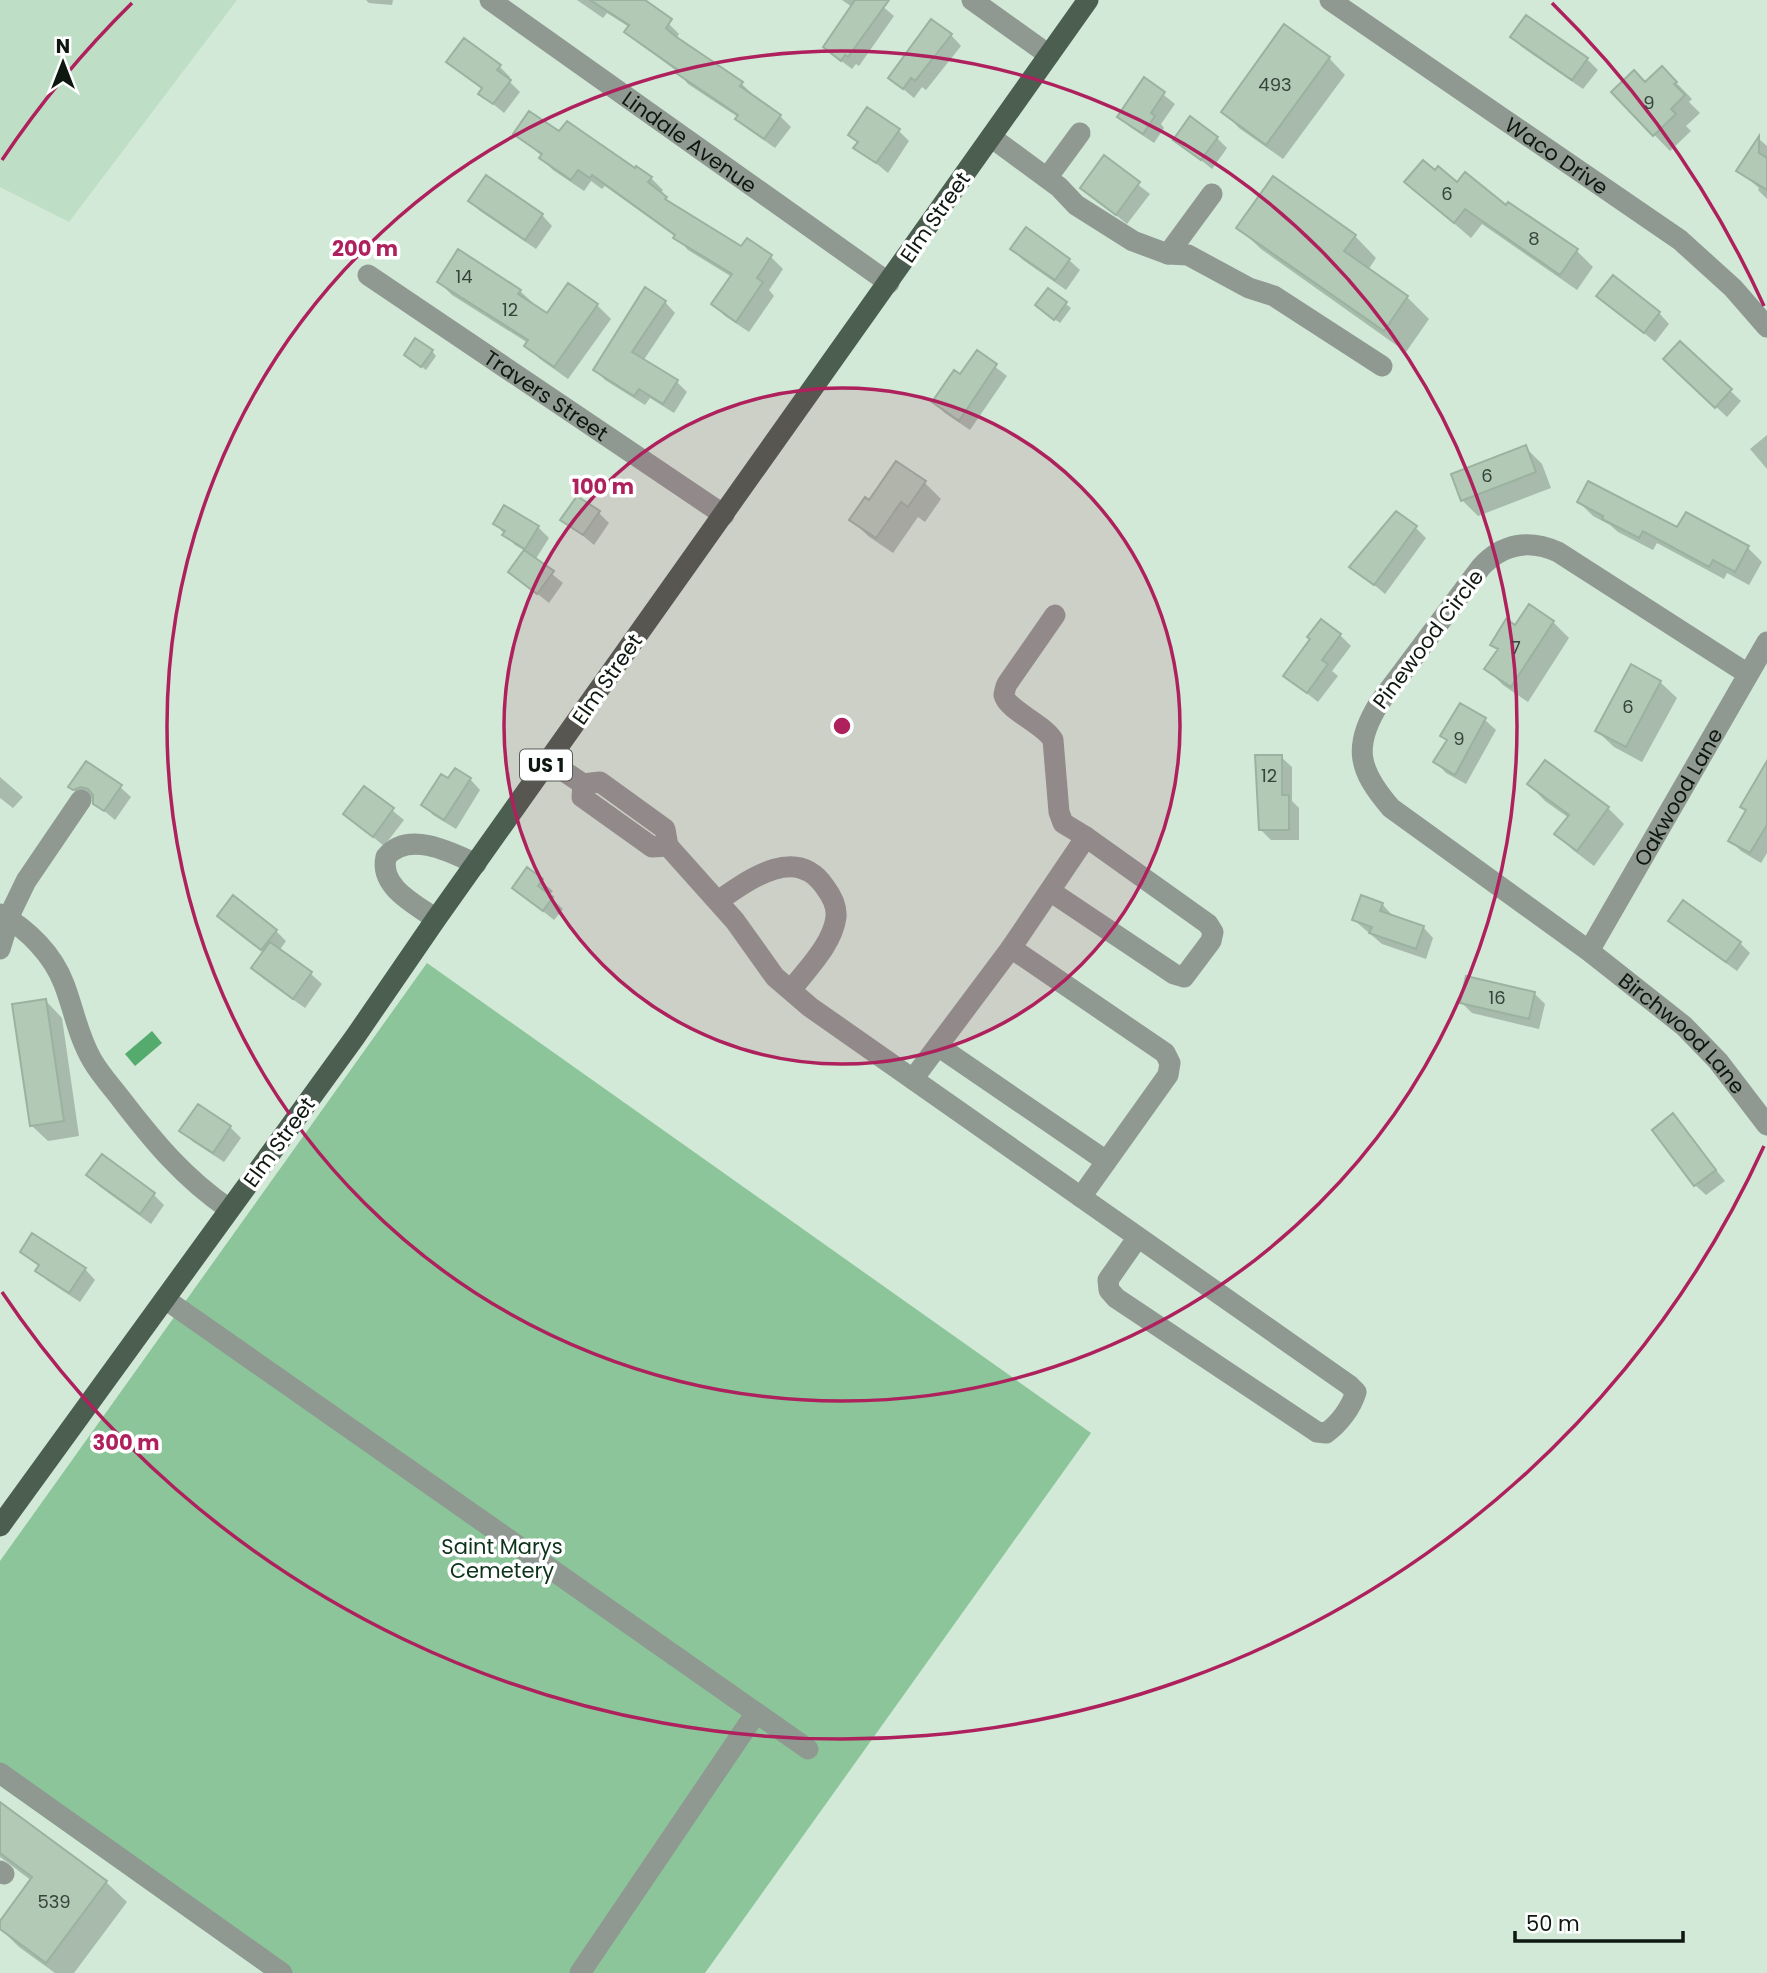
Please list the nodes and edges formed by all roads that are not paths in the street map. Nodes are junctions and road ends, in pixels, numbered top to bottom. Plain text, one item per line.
1 (490, 0) edge
2 (972, 0) edge
3 (1088, 0) edge
4 (1330, 0) edge
5 (1049, 55) junction
6 (1080, 133) dead end
7 (991, 137) junction
8 (1047, 178) junction
9 (1212, 194) dead end
10 (1168, 254) junction
11 (368, 275) dead end
12 (889, 283) junction
13 (1767, 327) edge
14 (1382, 366) dead end
15 (724, 515) junction
16 (1055, 615) dead end
17 (1767, 642) edge
18 (1748, 674) junction
19 (549, 761) junction
20 (80, 800) dead end
21 (1086, 837) junction
22 (476, 864) junction
23 (1049, 891) junction
24 (718, 901) junction
25 (4, 917) edge
26 (436, 919) junction
27 (1011, 948) junction
28 (0, 949) edge
29 (1589, 951) junction
30 (791, 990) junction
31 (938, 1046) junction
32 (913, 1079) junction
33 (1767, 1125) edge
34 (1106, 1161) junction
35 (1081, 1197) junction
36 (229, 1209) junction
37 (1138, 1237) junction
38 (165, 1299) junction
39 (0, 1526) edge
40 (756, 1713) junction
41 (808, 1749) dead end
42 (0, 1773) edge
43 (282, 1973) edge
44 (580, 1973) edge

1 - 12 street, Lindale Avenue
2 - 5 street
3 - 5 main road, Elm Street / US 1
4 - 13 street, Waco Drive
5 - 7 main road, Elm Street / US 1
6 - 8 street
7 - 8 street
7 - 12 main road, Elm Street / US 1
8 - 10 street
9 - 10 street
10 - 14 street
11 - 15 street, Travers Street
12 - 15 main road, Elm Street / US 1
15 - 19 main road, Elm Street / US 1
16 - 21 street
17 - 18 street, Oakwood Lane
18 - 29 street, Oakwood Lane
18 - 29 street, Pinewood Circle
19 - 22 main road, Elm Street / US 1
19 - 24 street
20 - 25 street
21 - 23 street
21 - 23 street
22 - 26 main road, Elm Street / US 1
22 - 26 street
23 - 27 street
24 - 30 street
24 - 30 street
25 - 28 street
25 - 36 street
26 - 36 main road, Elm Street / US 1
27 - 31 street
27 - 34 street
29 - 33 street, Birchwood Lane
30 - 32 street
31 - 32 street
31 - 34 street
32 - 35 street
34 - 35 street
35 - 37 street
36 - 38 main road, Elm Street / US 1
37 - 37 street
38 - 39 main road, Elm Street / US 1
38 - 40 street
40 - 41 street
40 - 44 street
42 - 43 street

